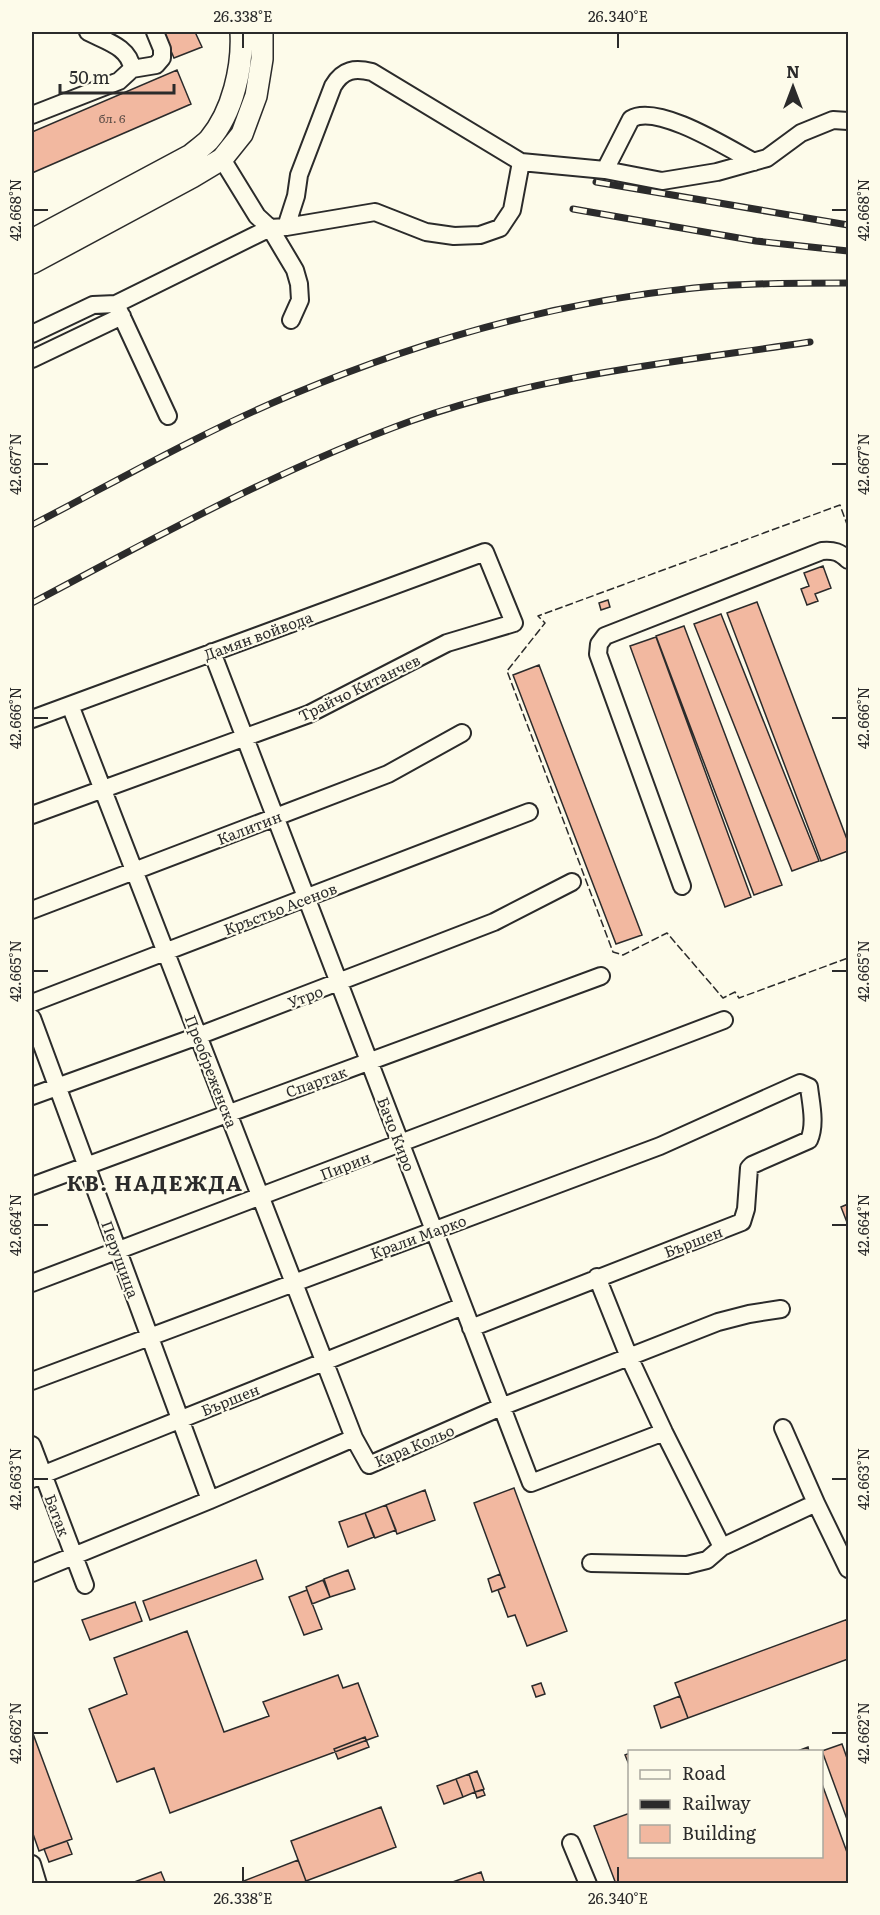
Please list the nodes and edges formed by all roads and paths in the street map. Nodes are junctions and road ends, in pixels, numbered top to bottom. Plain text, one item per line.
1 (88, 32) edge
2 (155, 32) edge
3 (241, 32) edge
4 (262, 32) edge
5 (132, 69) junction
6 (32, 115) edge
7 (849, 121) edge
8 (222, 159) junction
9 (521, 162) junction
10 (754, 162) junction
11 (605, 170) junction
12 (278, 228) junction
13 (32, 240) edge
14 (32, 262) edge
15 (119, 310) junction
16 (291, 320) dead end
17 (32, 334) edge
18 (32, 359) edge
19 (168, 417) dead end
20 (485, 552) joint
21 (849, 560) edge
22 (212, 652) junction
23 (70, 705) junction
24 (32, 719) edge
25 (462, 733) dead end
26 (244, 737) junction
27 (102, 788) junction
28 (529, 812) dead end
29 (32, 815) edge
30 (275, 817) junction
31 (134, 870) junction
32 (572, 882) dead end
33 (682, 886) dead end
34 (306, 898) junction
35 (32, 910) edge
36 (165, 952) junction
37 (601, 976) dead end
38 (339, 983) junction
39 (32, 1003) edge
40 (32, 1018) edge
41 (724, 1020) dead end
42 (198, 1036) junction
43 (369, 1062) junction
44 (800, 1083) joint
45 (57, 1087) junction
46 (32, 1096) edge
47 (228, 1114) junction
48 (400, 1144) junction
49 (86, 1166) junction
50 (32, 1186) edge
51 (260, 1197) junction
52 (434, 1230) junction
53 (118, 1251) junction
54 (597, 1277) junction
55 (32, 1283) edge
56 (293, 1283) junction
57 (463, 1306) junction
58 (781, 1309) dead end
59 (471, 1328) junction
60 (150, 1337) junction
61 (629, 1357) junction
62 (324, 1361) junction
63 (32, 1381) edge
64 (501, 1407) junction
65 (180, 1419) junction
66 (783, 1428) dead end
67 (664, 1432) junction
68 (354, 1438) junction
69 (32, 1445) edge
70 (37, 1477) edge
71 (210, 1500) junction
72 (816, 1503) junction
73 (722, 1547) junction
74 (74, 1556) junction
75 (591, 1563) dead end
76 (849, 1569) edge
77 (32, 1573) edge
78 (85, 1585) dead end
79 (571, 1843) dead end
80 (32, 1864) edge
81 (38, 1884) edge
82 (588, 1884) edge

1 - 5 street
2 - 5 street
3 - 13 main road
4 - 8 main road
5 - 6 street
7 - 10 street
8 - 12 street
8 - 14 main road
9 - 11 street
9 - 12 street
9 - 12 street
10 - 11 street
10 - 11 street
12 - 15 street
12 - 16 street
15 - 17 street
15 - 18 street
15 - 19 street
20 - 22 street, Дамян войвода
20 - 26 street, Трайчо Китанчев
21 - 33 street
22 - 23 street, Дамян войвода
22 - 26 street, Бачо Киро
23 - 24 street, Дамян войвода
23 - 27 street, Преобреженска
25 - 30 street, Калитин
26 - 27 street, Трайчо Китанчев
26 - 30 street, Бачо Киро
27 - 29 street, Трайчо Китанчев
27 - 31 street, Преобреженска
28 - 34 street, Кръстьо Асенов
30 - 31 street, Калитин
30 - 34 street, Бачо Киро
31 - 35 street, Калитин
31 - 36 street, Преобреженска
32 - 38 street, Утро
34 - 36 street, Кръстьо Асенов
34 - 38 street, Бачо Киро
36 - 39 street, Кръстьо Асенов
36 - 42 street, Преобреженска
37 - 43 street, Спартак
38 - 42 street, Утро
38 - 43 street, Бачо Киро
40 - 45 street, Перущица
41 - 48 street, Пирин
42 - 45 street, Утро
42 - 47 street, Преобреженска
43 - 47 street, Спартак
43 - 48 street, Бачо Киро
44 - 52 street, Крали Марко
44 - 54 street, Бършен
45 - 46 street, Утро
45 - 49 street, Перущица
47 - 49 street, Спартак
47 - 51 street, Преобреженска
48 - 51 street, Пирин
48 - 52 street, Бачо Киро
49 - 50 street, Спартак
49 - 53 street, Перущица
51 - 53 street, Пирин
51 - 56 street, Преобреженска
52 - 56 street, Крали Марко
52 - 57 street, Бачо Киро
53 - 55 street, Пирин
53 - 60 street, Перущица
54 - 59 street, Бършен
54 - 61 street
56 - 60 street, Крали Марко
56 - 62 street, Преобреженска
57 - 59 street, Бачо Киро
57 - 62 street, Бършен
58 - 61 street, Кара Кольо
59 - 64 street, Бачо Киро
60 - 63 street, Крали Марко
60 - 65 street, Перущица
61 - 64 street, Кара Кольо
61 - 67 street
62 - 65 street, Бършен
62 - 68 street, Преобреженска
64 - 67 street, Бачо Киро
64 - 68 street, Кара Кольо
65 - 70 street, Бършен
65 - 71 street, Перущица
66 - 72 street
67 - 73 street
68 - 71 street
69 - 70 street, Батак
70 - 74 street, Батак
71 - 74 street
72 - 73 street
72 - 76 street
73 - 75 street
74 - 77 street
74 - 78 street, Батак
79 - 82 street
80 - 81 street

